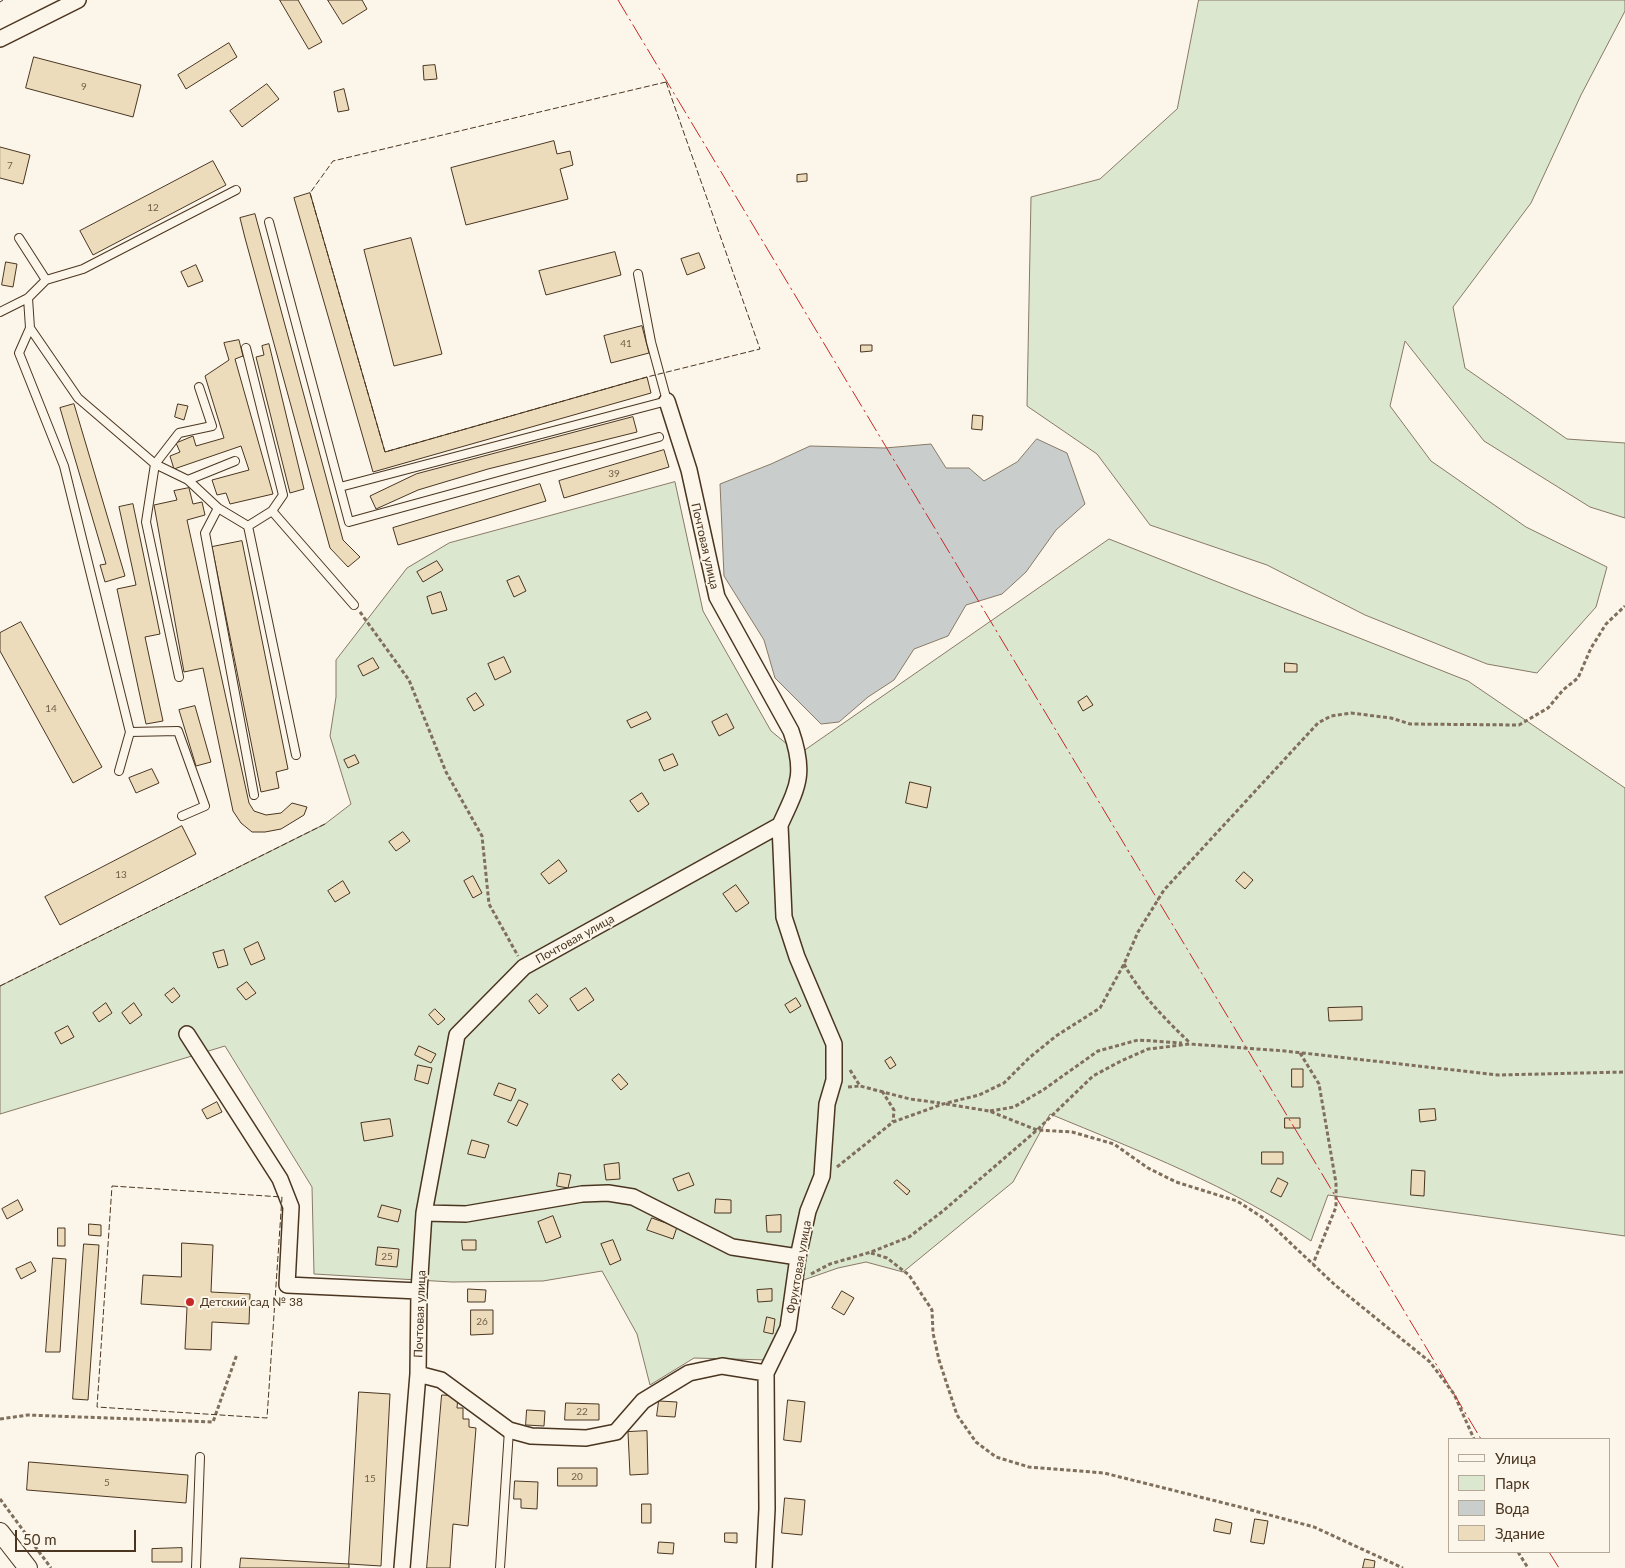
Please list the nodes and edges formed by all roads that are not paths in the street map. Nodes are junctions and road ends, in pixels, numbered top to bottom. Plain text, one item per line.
1 (78, 0) edge
2 (0, 39) edge
3 (236, 190) dead end
4 (270, 222) dead end
5 (19, 238) dead end
6 (638, 274) dead end
7 (46, 280) junction
8 (28, 298) junction
9 (0, 312) edge
10 (30, 328) junction
11 (246, 348) dead end
12 (199, 388) dead end
13 (667, 401) junction
14 (659, 438) dead end
15 (235, 461) dead end
16 (155, 464) junction
17 (188, 480) junction
18 (340, 487) junction
19 (218, 508) junction
20 (272, 510) junction
21 (248, 526) junction
22 (354, 605) road end
23 (179, 677) dead end
24 (130, 732) junction
25 (296, 754) dead end
26 (119, 771) dead end
27 (254, 795) dead end
28 (182, 816) dead end
29 (780, 825) junction
30 (187, 1034) dead end
31 (424, 1213) junction
32 (798, 1257) junction
33 (419, 1291) junction
34 (766, 1373) junction
35 (418, 1374) junction
36 (509, 1430) junction
37 (200, 1457) dead end
38 (0, 1532) edge
39 (28, 1568) edge
40 (196, 1568) edge
41 (402, 1568) edge
42 (500, 1568) edge
43 (764, 1568) edge

1 - 2 street
3 - 7 lane
4 - 18 lane
5 - 7 lane
6 - 13 lane
7 - 8 lane
8 - 9 lane
8 - 10 lane
10 - 16 lane
10 - 24 lane
11 - 20 lane
12 - 16 lane
13 - 18 lane
13 - 29 street, Почтовая улица
14 - 18 lane
15 - 17 lane
16 - 17 lane
16 - 23 lane
17 - 19 lane
19 - 21 lane
19 - 27 lane
20 - 21 lane
20 - 22 lane
21 - 25 lane
24 - 26 lane
24 - 28 lane
29 - 31 street, Почтовая улица
29 - 32 street, Фруктовая улица
30 - 33 street
31 - 32 street
31 - 33 street, Почтовая улица
32 - 34 street, Фруктовая улица
33 - 35 street, Почтовая улица
34 - 36 street
34 - 43 street, Фруктовая улица
35 - 36 street
35 - 41 street, Почтовая улица
36 - 42 lane
37 - 40 lane
38 - 39 street

